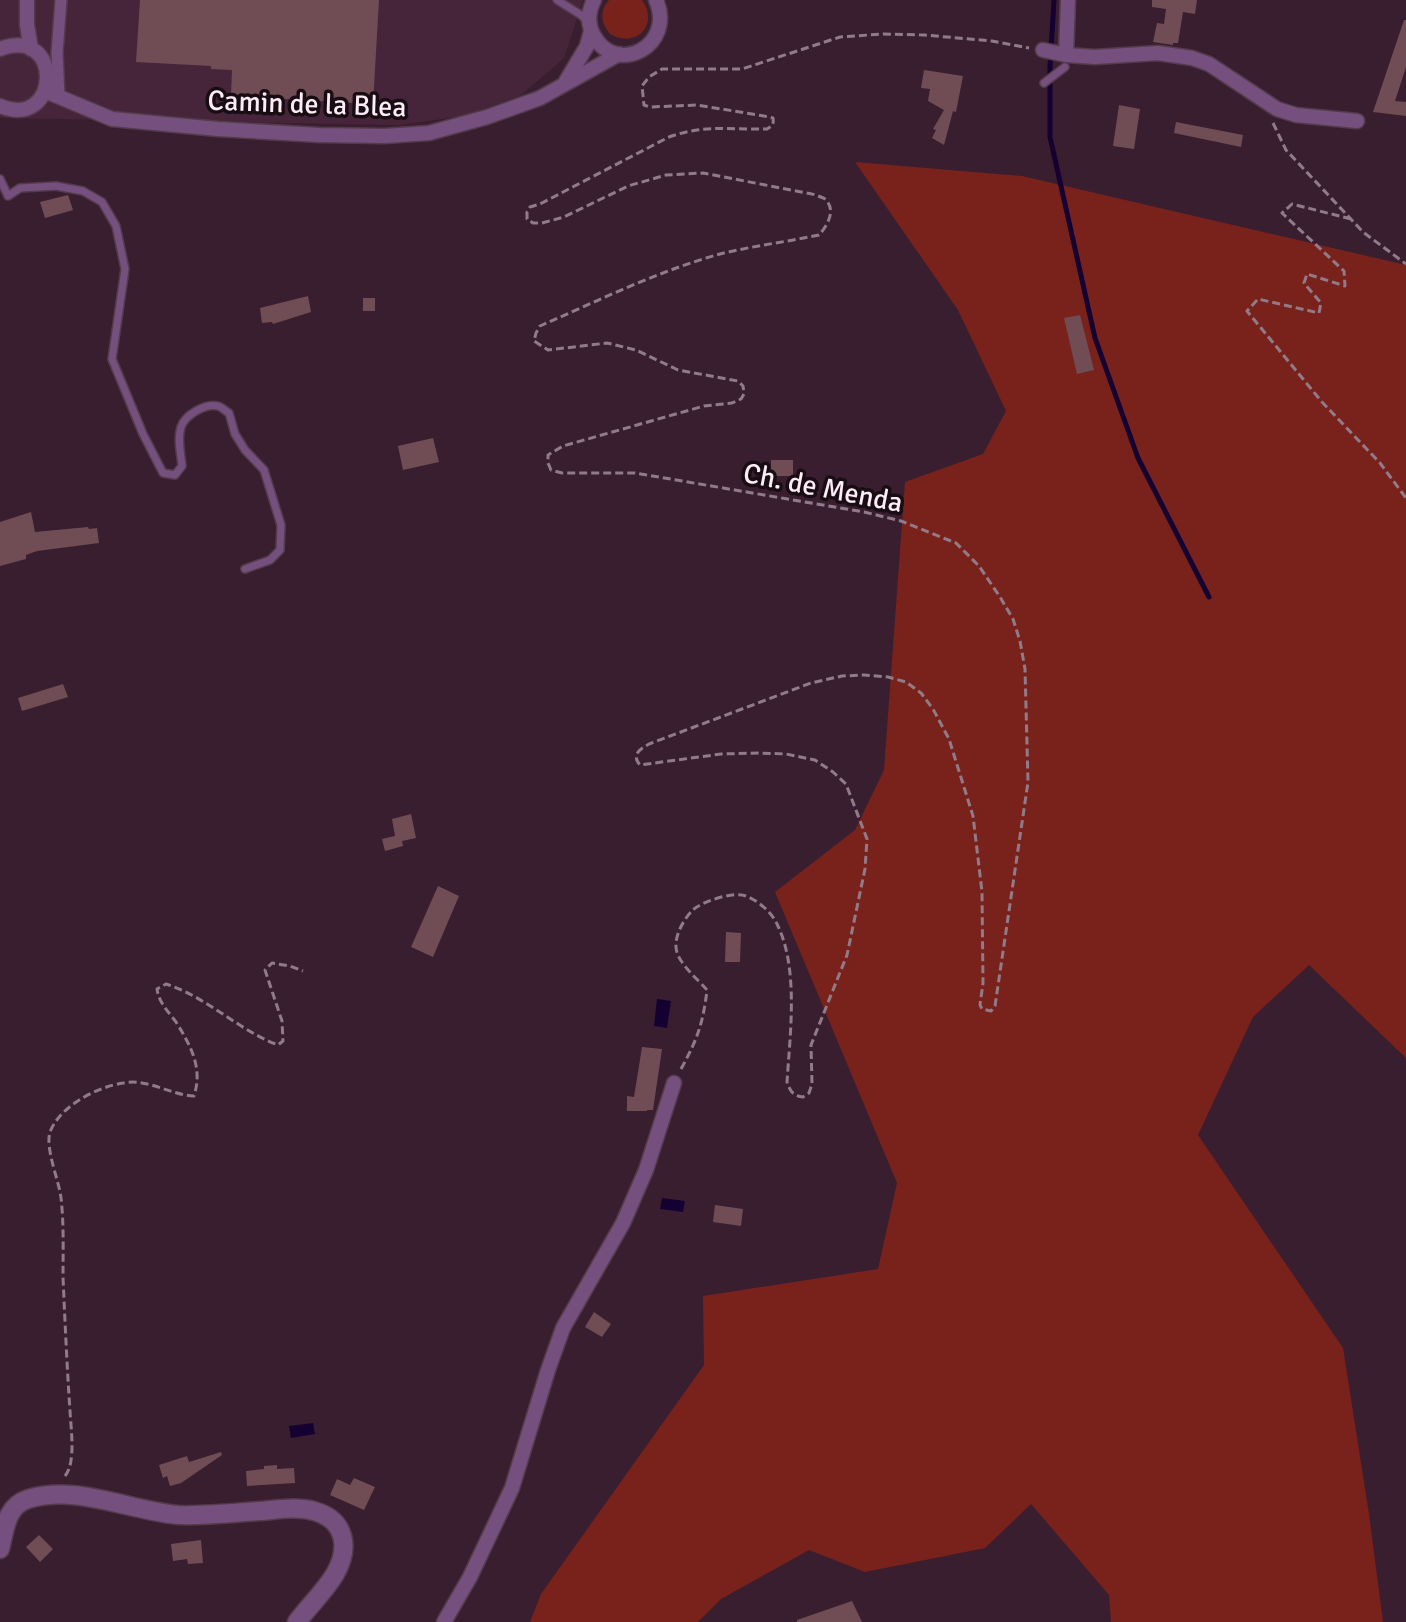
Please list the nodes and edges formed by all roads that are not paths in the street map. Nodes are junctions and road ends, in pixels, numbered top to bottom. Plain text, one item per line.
1 (27, 0) edge
2 (61, 0) edge
3 (557, 0) edge
4 (594, 0) edge
5 (656, 0) edge
6 (1068, 0) edge
7 (590, 27) junction
8 (0, 49) edge
9 (31, 49) junction
10 (1043, 50) road end
11 (619, 54) junction
12 (1063, 65) junction
13 (1044, 83) dead end
14 (563, 84) junction
15 (52, 94) junction
16 (1, 108) edge
17 (1357, 121) dead end
18 (0, 179) edge
19 (245, 569) dead end
20 (674, 1083) road end
21 (0, 1549) edge
22 (297, 1622) edge
23 (444, 1622) edge

1 - 9 street
2 - 15 street
3 - 7 lane
4 - 7 street
5 - 11 street, Camin de la Blea
6 - 12 street
7 - 11 street
7 - 14 street
8 - 9 street
9 - 15 street
10 - 12 street
11 - 14 street, Camin de la Blea
12 - 13 lane
12 - 17 street
14 - 15 street, Camin de la Blea
15 - 16 street
18 - 19 lane
20 - 23 street
21 - 22 street

